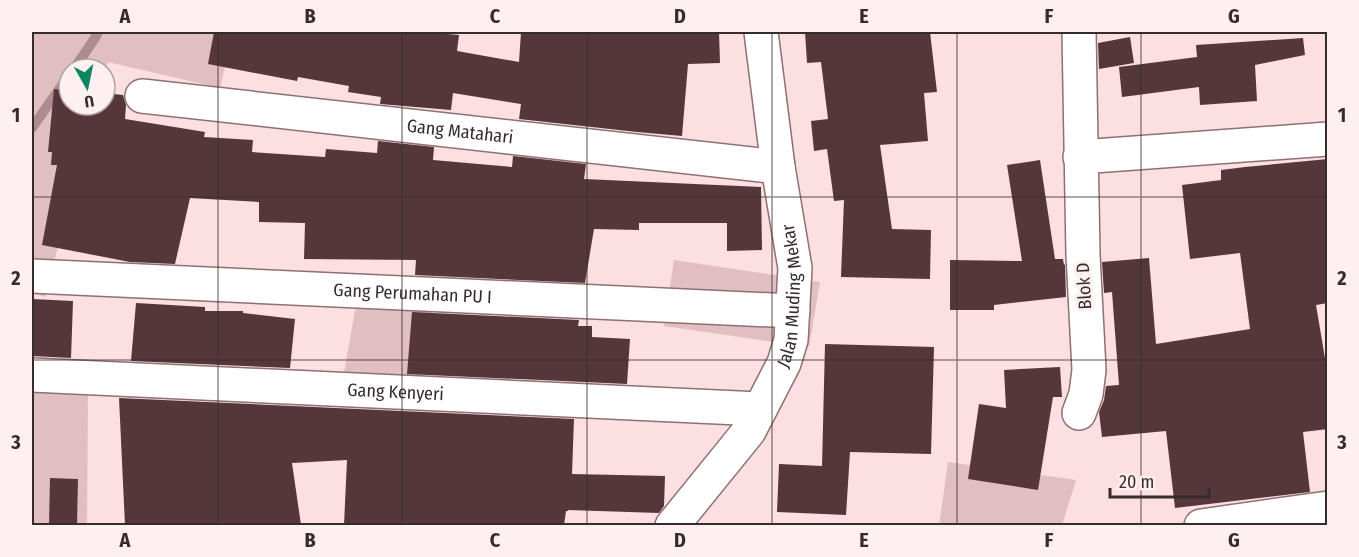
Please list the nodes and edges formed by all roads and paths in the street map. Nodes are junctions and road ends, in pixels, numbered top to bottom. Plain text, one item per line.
1 (761, 32) edge
2 (1079, 32) edge
3 (142, 96) dead end
4 (1328, 139) edge
5 (1080, 157) junction
6 (778, 167) junction
7 (32, 276) edge
8 (793, 311) junction
9 (32, 375) edge
10 (760, 409) junction
11 (1079, 413) dead end
12 (1328, 508) edge
13 (672, 525) edge
14 (1201, 525) edge

1 - 6 street, Jalan Muding Mekar
2 - 5 street, Blok D
3 - 6 street, Gang Matahari
4 - 5 street
5 - 11 street, Blok D
6 - 8 street, Jalan Muding Mekar
7 - 8 street, Gang Perumahan PU I
8 - 10 street, Jalan Muding Mekar
9 - 10 street, Gang Kenyeri
10 - 13 street, Jalan Muding Mekar
12 - 14 street

